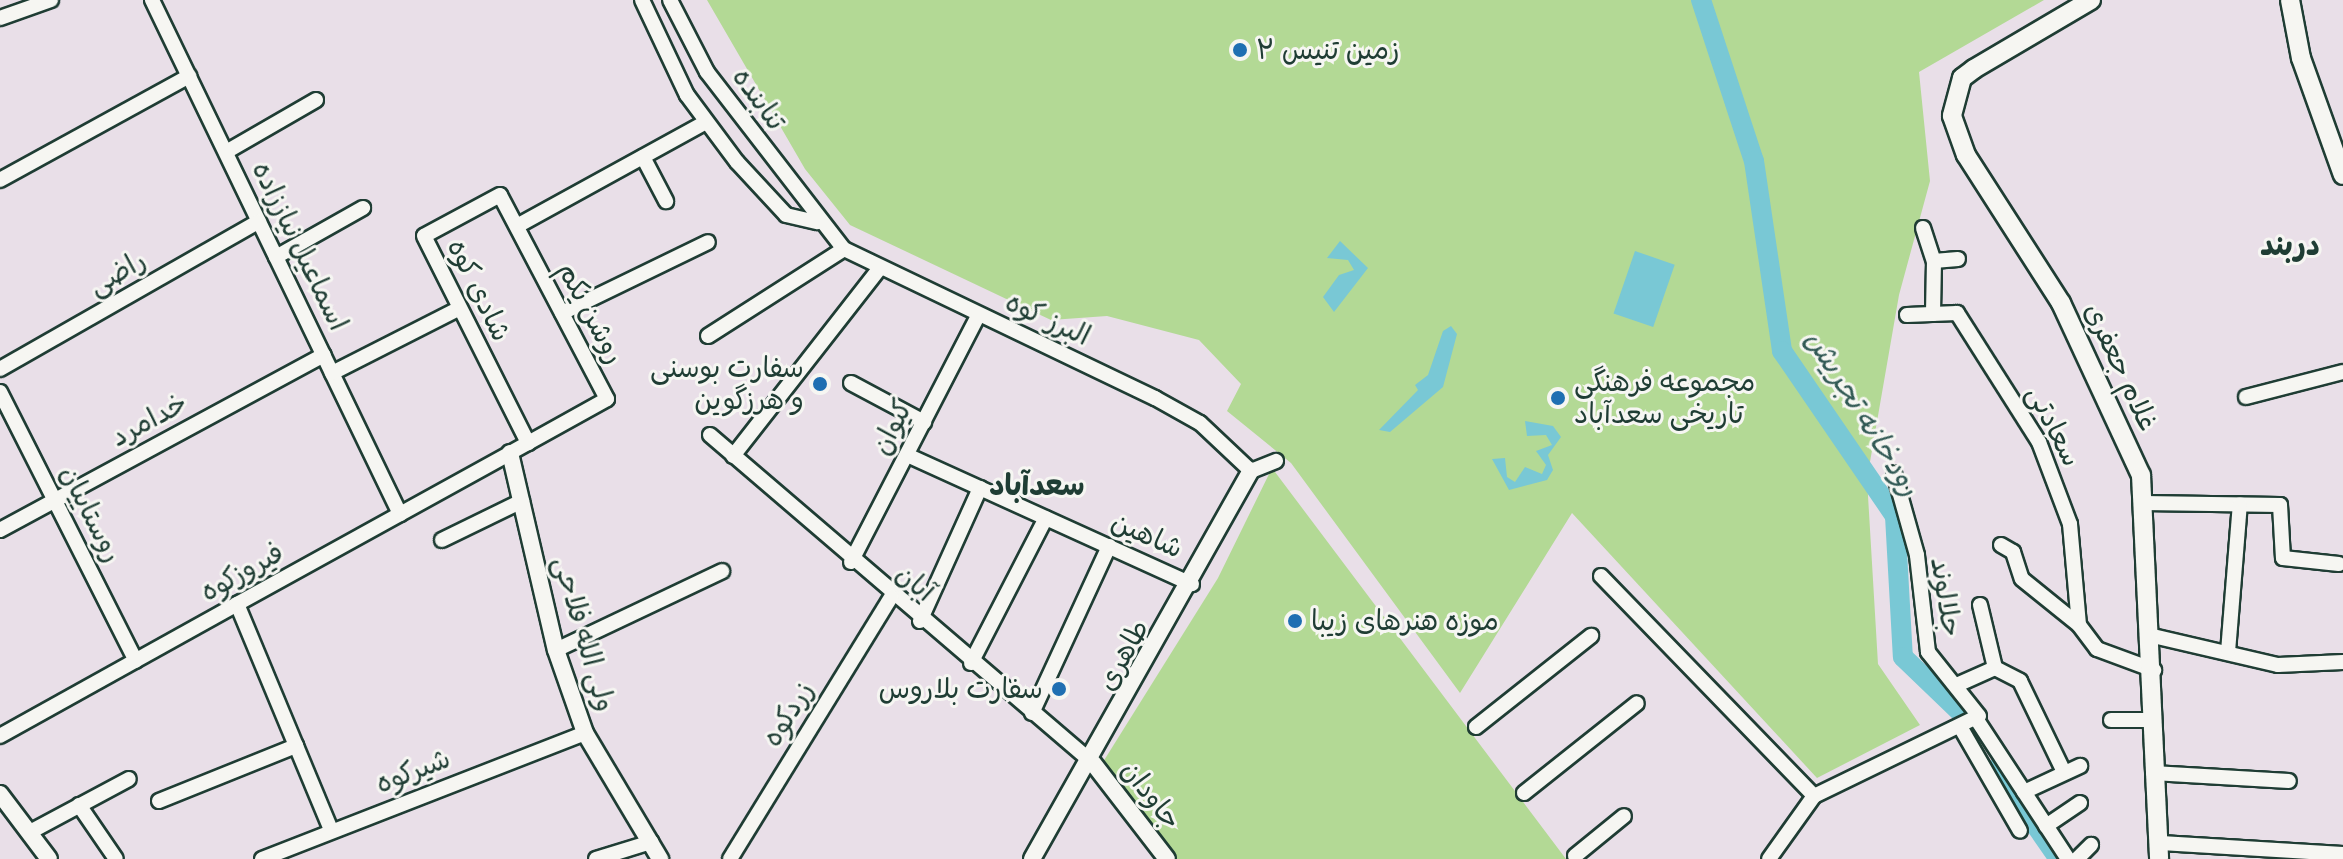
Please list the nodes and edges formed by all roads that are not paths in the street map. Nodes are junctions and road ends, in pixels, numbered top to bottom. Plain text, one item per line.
1 (51, 0) edge
2 (152, 0) edge
3 (642, 0) edge
4 (670, 0) edge
5 (2091, 0) edge
6 (2290, 0) edge
7 (0, 18) edge
8 (189, 76) junction
9 (316, 100) dead end
10 (2325, 112) junction
11 (706, 122) junction
12 (2343, 123) edge
13 (226, 152) junction
14 (643, 157) junction
15 (2342, 168) edge
16 (0, 180) edge
17 (500, 195) joint
18 (666, 201) dead end
19 (363, 208) dead end
20 (259, 221) junction
21 (817, 222) junction
22 (517, 226) junction
23 (1923, 228) dead end
24 (708, 242) dead end
25 (844, 249) junction
26 (276, 257) junction
27 (1958, 259) dead end
28 (1934, 261) junction
29 (880, 268) junction
30 (458, 309) junction
31 (562, 313) junction
32 (1933, 314) junction
33 (1907, 315) dead end
34 (978, 316) junction
35 (708, 336) dead end
36 (324, 355) junction
37 (0, 369) edge
38 (2343, 372) edge
39 (332, 373) junction
40 (851, 383) dead end
41 (0, 392) edge
42 (2246, 397) dead end
43 (924, 422) junction
44 (710, 435) dead end
45 (528, 443) junction
46 (510, 453) junction
47 (907, 455) junction
48 (733, 456) junction
49 (1276, 461) dead end
50 (1251, 471) junction
51 (1894, 473) dead end
52 (980, 488) junction
53 (55, 501) junction
54 (522, 501) junction
55 (2143, 503) junction
56 (2240, 504) junction
57 (400, 514) junction
58 (1046, 518) junction
59 (0, 530) edge
60 (442, 540) dead end
61 (2001, 545) dead end
62 (1109, 546) junction
63 (851, 562) junction
64 (2339, 564) dead end
65 (722, 571) dead end
66 (1601, 576) dead end
67 (1192, 584) junction
68 (891, 597) junction
69 (237, 604) junction
70 (1980, 605) dead end
71 (920, 621) junction
72 (2079, 625) junction
73 (1591, 636) dead end
74 (2153, 636) junction
75 (556, 650) junction
76 (2228, 652) junction
77 (136, 661) junction
78 (2343, 662) edge
79 (971, 663) junction
80 (1995, 668) junction
81 (2154, 670) junction
82 (1959, 684) junction
83 (1637, 703) dead end
84 (1032, 713) junction
85 (1977, 720) junction
86 (2111, 720) dead end
87 (2154, 720) junction
88 (1476, 727) dead end
89 (1962, 730) junction
90 (585, 733) junction
91 (0, 736) edge
92 (296, 746) junction
93 (1093, 763) junction
94 (2080, 766) dead end
95 (2064, 772) junction
96 (2153, 773) junction
97 (129, 779) dead end
98 (2289, 781) dead end
99 (2024, 792) junction
100 (1524, 793) dead end
101 (0, 794) edge
102 (1814, 796) junction
103 (159, 801) dead end
104 (2080, 803) dead end
105 (79, 805) junction
106 (1624, 816) dead end
107 (2046, 826) junction
108 (331, 830) junction
109 (2020, 831) dead end
110 (30, 832) junction
111 (651, 842) junction
112 (2091, 845) dead end
113 (2160, 851) edge
114 (2220, 852) edge
115 (2343, 854) edge
116 (1575, 856) dead end
117 (49, 859) edge
118 (116, 859) edge
119 (262, 859) edge
120 (596, 859) edge
121 (660, 859) edge
122 (730, 859) edge
123 (1032, 859) edge
124 (1167, 859) edge
125 (1769, 859) edge
126 (2068, 859) edge
127 (2077, 859) edge

1 - 7 street
2 - 8 street, اسماعیل نیاززاده
3 - 11 street
4 - 21 street, تنابنده
5 - 55 main road, غلام جعفری
6 - 10 main road
8 - 13 street, اسماعیل نیاززاده
8 - 16 street
9 - 13 street
10 - 12 main road
10 - 15 main road
11 - 14 street
11 - 21 street
13 - 20 street, اسماعیل نیاززاده
14 - 18 street
14 - 22 street
17 - 22 street, روشن یکم
17 - 30 street, شادی کوه
19 - 26 street
20 - 26 street, اسماعیل نیاززاده
20 - 37 street, راضی
21 - 25 street, البرز کوه
22 - 31 street, روشن یکم
23 - 28 street
24 - 31 street
25 - 29 street, البرز کوه
25 - 35 street
26 - 36 street, اسماعیل نیاززاده
27 - 28 street
28 - 32 street
29 - 34 street, البرز کوه
29 - 48 street
30 - 39 street
30 - 45 street, شادی کوه
31 - 45 street, روشن یکم
32 - 33 street, سعادتی
32 - 72 street, سعادتی
34 - 43 street, کیوان
34 - 50 street, البرز کوه
36 - 39 street, اسماعیل نیاززاده
36 - 53 street, خدامرد
38 - 42 street
39 - 57 street, اسماعیل نیاززاده
40 - 43 street
41 - 53 street, روستاییان
43 - 47 street, کیوان
44 - 48 street, آبان
45 - 46 street, روشن یکم
46 - 54 street, ولی‌ الله فلاحی
46 - 57 street, فیروزکوه
47 - 52 street, شاهین
47 - 63 street, کیوان
48 - 63 street, آبان
49 - 50 street
50 - 67 street, طاهری
51 - 82 street, جلالوند
52 - 58 street, شاهین
52 - 71 street
53 - 59 street, خدامرد
53 - 77 street, روستاییان
54 - 60 street
54 - 75 street, ولی‌ الله فلاحی
55 - 56 street
55 - 74 main road, غلام جعفری
56 - 64 street
56 - 76 street
57 - 69 street, فیروزکوه
58 - 62 street, شاهین
58 - 79 street
61 - 72 street
62 - 67 street, شاهین
62 - 84 street
63 - 68 street, آبان
65 - 75 street
66 - 102 street
67 - 93 street, طاهری
68 - 71 street, آبان
68 - 122 street, زردکوه
69 - 77 street, فیروزکوه
69 - 92 street
70 - 80 street
71 - 79 street, آبان
72 - 81 street
73 - 88 street
74 - 76 street
74 - 81 main road, غلام جعفری
75 - 90 street, ولی‌ الله فلاحی
76 - 78 street
77 - 91 street, فیروزکوه
79 - 84 street, آبان
80 - 82 street
80 - 95 street
81 - 87 main road, غلام جعفری
82 - 85 street, جلالوند
83 - 100 street
84 - 93 street, آبان
85 - 89 street
85 - 99 street, جلالوند
86 - 87 street
87 - 96 main road, غلام جعفری
89 - 102 street
89 - 109 street
90 - 108 street, شیرکوه
90 - 111 street, ولی‌ الله فلاحی
92 - 103 street
92 - 108 street
93 - 123 street, طاهری
93 - 124 street, جاودان
94 - 95 street
95 - 99 street
96 - 98 street
96 - 113 main road, غلام جعفری
97 - 105 street
99 - 107 street, جلالوند
101 - 110 street
102 - 125 street
104 - 107 street
105 - 110 street
105 - 118 street
106 - 116 street
107 - 126 street, جلالوند
108 - 119 street, شیرکوه
110 - 117 street
111 - 120 street
111 - 121 street, ولی‌ الله فلاحی
112 - 127 street
113 - 114 street
114 - 115 street

